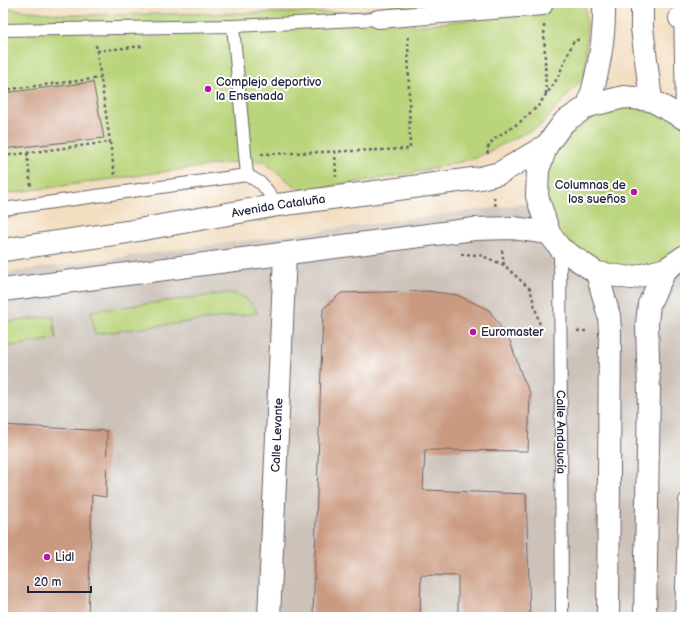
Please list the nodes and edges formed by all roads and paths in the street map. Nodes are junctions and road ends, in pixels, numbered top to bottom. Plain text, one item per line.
1 (604, 3) edge
2 (642, 3) edge
3 (544, 6) joint
4 (681, 12) edge
5 (378, 19) joint
6 (233, 26) junction
7 (93, 28) junction
8 (3, 30) edge
9 (408, 30) dead end
10 (101, 78) junction
11 (3, 90) edge
12 (546, 95) dead end
13 (651, 100) junction
14 (588, 106) junction
15 (683, 117) edge
16 (110, 142) junction
17 (547, 145) junction
18 (27, 153) junction
19 (245, 155) junction
20 (3, 156) edge
21 (247, 175) junction
22 (117, 193) junction
23 (34, 204) junction
24 (278, 205) junction
25 (3, 209) edge
26 (554, 241) junction
27 (3, 250) edge
28 (285, 254) junction
29 (685, 256) edge
30 (666, 269) junction
31 (597, 272) junction
32 (3, 290) edge
33 (685, 500) edge
34 (269, 617) edge
35 (562, 617) edge
36 (608, 617) edge
37 (646, 617) edge
38 (681, 617) edge

1 - 14 street
2 - 13 street
3 - 5 street
3 - 12 path
4 - 15 lane
5 - 6 lane
6 - 7 lane
6 - 19 lane
7 - 8 lane
7 - 10 path
9 - 19 path
10 - 11 path
10 - 16 path
13 - 14 street
13 - 15 street
14 - 17 street
16 - 18 path
16 - 22 path
17 - 24 street, Avenida Cataluña
17 - 26 street
18 - 20 path
18 - 23 path
19 - 21 lane
21 - 22 lane
21 - 24 lane
22 - 23 lane
23 - 25 lane
24 - 27 street, Avenida Cataluña
26 - 28 street
26 - 31 street
26 - 35 lane, Calle Andalucía
28 - 32 street
28 - 34 street, Calle Levante
29 - 30 street
30 - 31 street
30 - 37 street
31 - 36 street
33 - 38 lane

